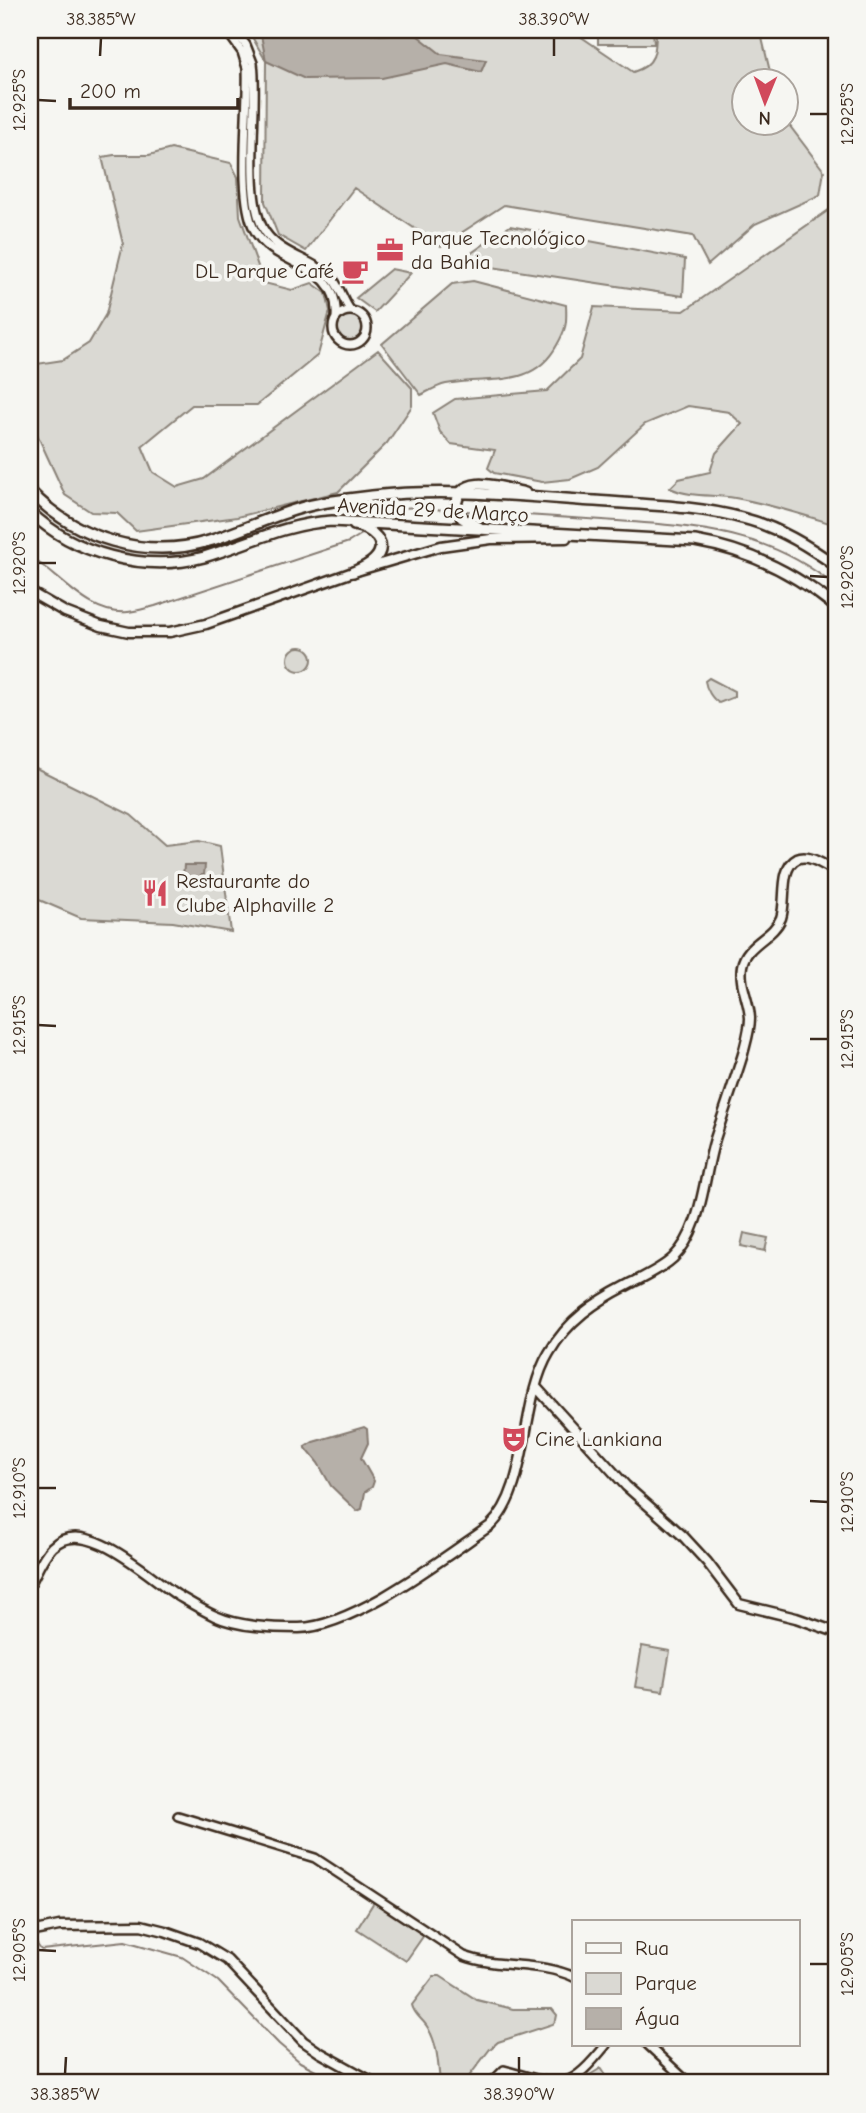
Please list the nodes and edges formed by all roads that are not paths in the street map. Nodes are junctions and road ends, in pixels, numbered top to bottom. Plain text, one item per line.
1 (226, 30) edge
2 (234, 30) edge
3 (351, 311) junction
4 (336, 318) junction
5 (30, 491) edge
6 (460, 496) junction
7 (30, 512) edge
8 (332, 521) junction
9 (487, 530) junction
10 (611, 537) junction
11 (836, 566) edge
12 (353, 572) junction
13 (30, 592) edge
14 (836, 607) edge
15 (836, 871) edge
16 (536, 1387) junction
17 (30, 1584) edge
18 (836, 1632) edge
19 (178, 1816) dead end
20 (31, 1933) edge
21 (572, 1976) edge
22 (605, 2046) edge
23 (649, 2046) edge
24 (374, 2083) edge
25 (491, 2083) edge
26 (689, 2083) edge

1 - 4 street
2 - 3 street
3 - 4 street
3 - 4 street
5 - 6 main road, Avenida 29 de Março
6 - 9 main road
6 - 11 main road, Avenida 29 de Março
7 - 8 main road, Avenida 29 de Março
8 - 9 main road, Avenida 29 de Março
8 - 12 main road
9 - 10 main road, Avenida 29 de Março
10 - 12 main road
10 - 14 main road, Avenida 29 de Março
12 - 13 main road
15 - 16 main road
16 - 17 main road
16 - 18 main road
19 - 21 street
20 - 24 main road
22 - 25 street
23 - 26 street

